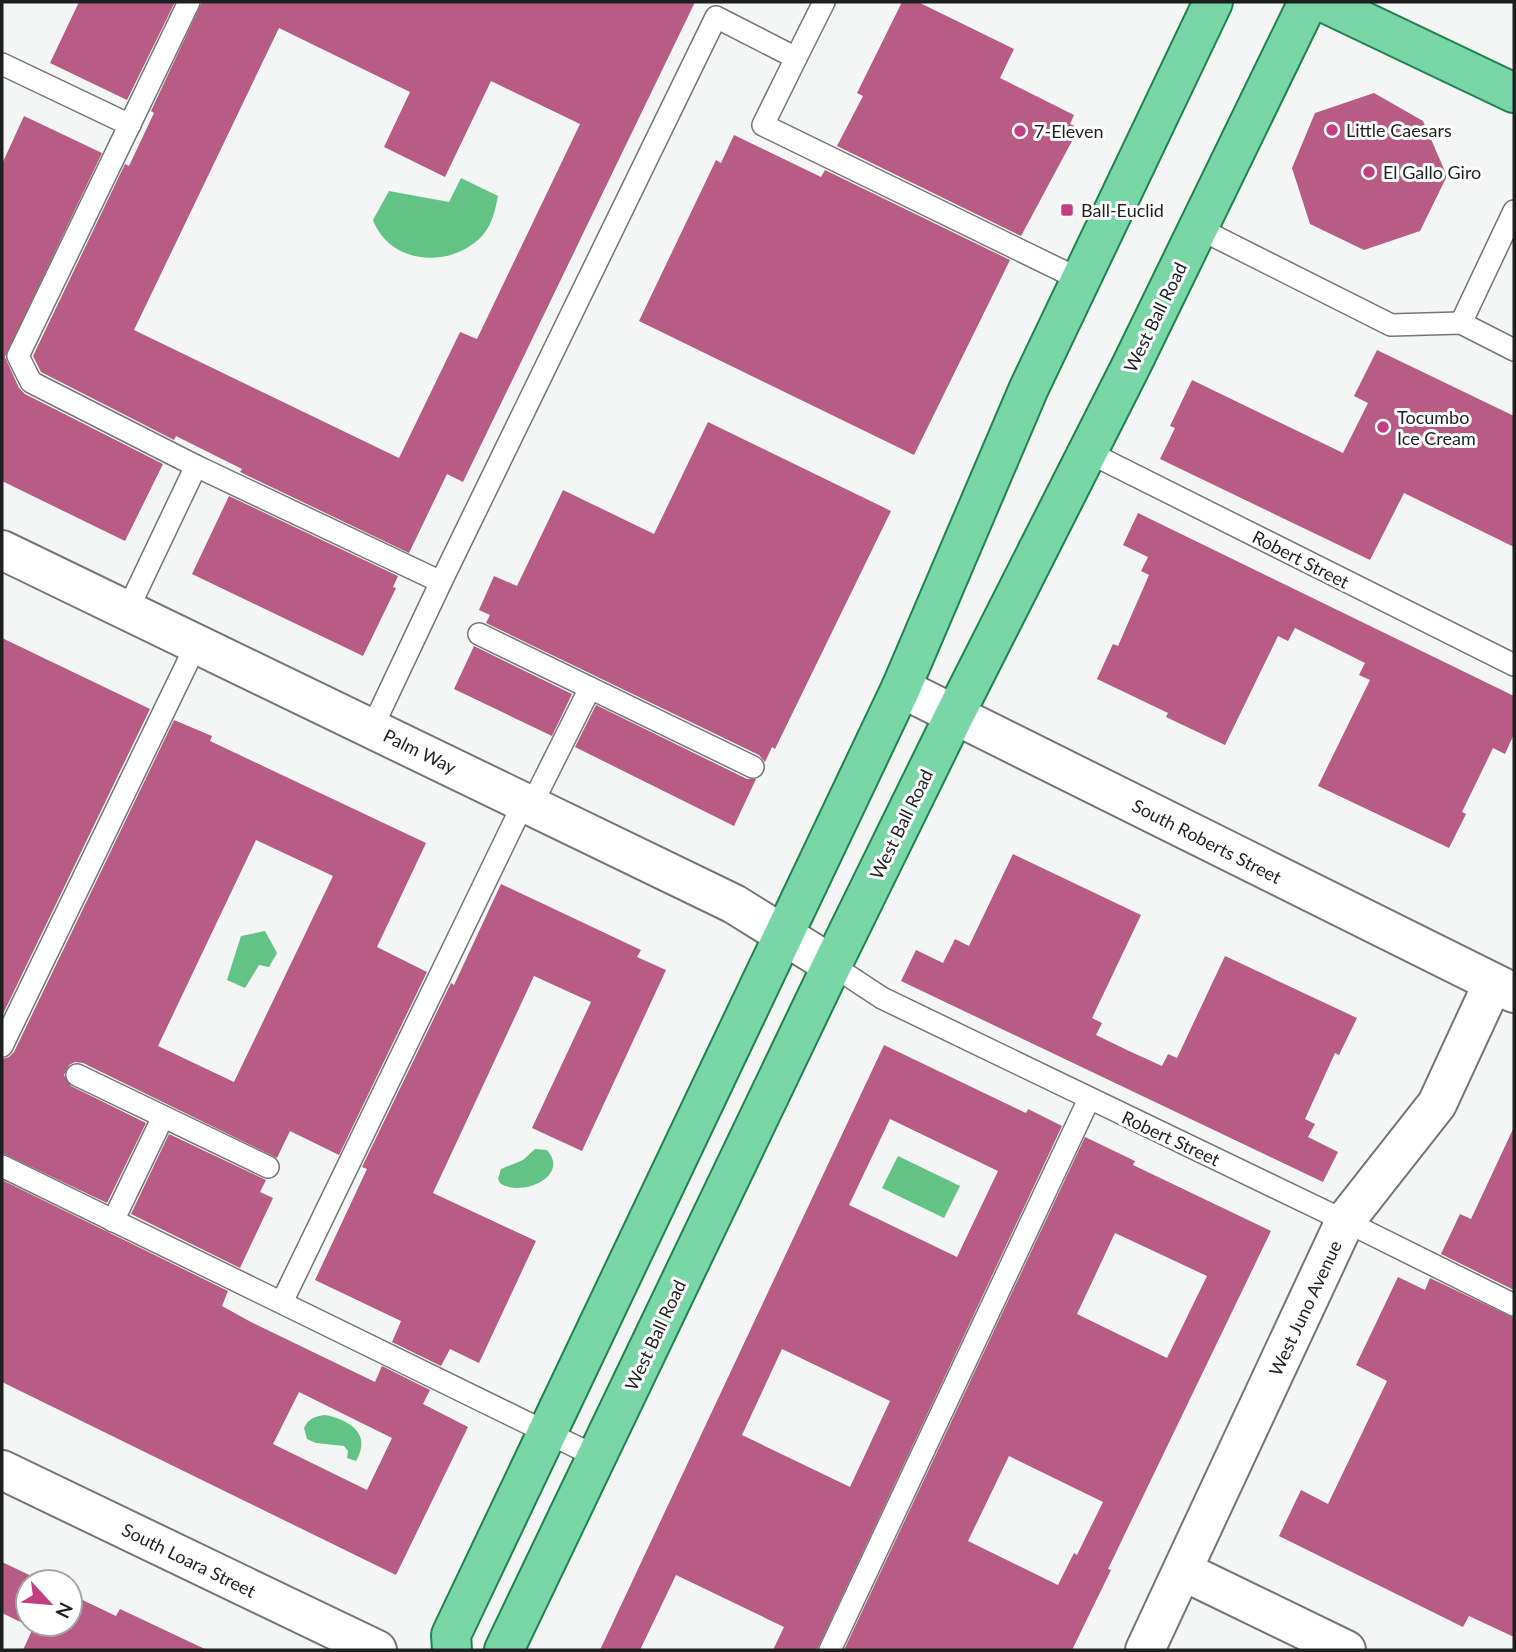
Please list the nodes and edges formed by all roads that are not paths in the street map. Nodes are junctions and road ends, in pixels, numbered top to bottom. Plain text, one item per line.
1 (189, 2) edge
2 (824, 2) edge
3 (1213, 2) edge
4 (1308, 2) edge
5 (1324, 2) edge
6 (796, 58) junction
7 (2, 64) edge
8 (1514, 93) edge
9 (130, 125) junction
10 (1513, 218) edge
11 (1198, 228) junction
12 (1079, 279) junction
13 (1461, 323) junction
14 (1514, 350) edge
15 (1088, 452) junction
16 (196, 466) junction
17 (2, 550) edge
18 (441, 582) junction
19 (128, 609) junction
20 (479, 634) dead end
21 (197, 643) junction
22 (1514, 665) edge
23 (590, 688) junction
24 (901, 688) junction
25 (955, 714) junction
26 (372, 728) junction
27 (753, 766) dead end
28 (527, 804) junction
29 (784, 935) junction
30 (832, 965) junction
31 (1504, 988) edge
32 (2, 1046) edge
33 (76, 1075) dead end
34 (1089, 1099) junction
35 (163, 1117) junction
36 (2, 1166) edge
37 (268, 1167) dead end
38 (113, 1221) junction
39 (1345, 1221) junction
40 (282, 1303) junction
41 (1514, 1305) edge
42 (547, 1434) junction
43 (597, 1457) junction
44 (2, 1470) edge
45 (1183, 1571) junction
46 (377, 1650) edge
47 (452, 1650) edge
48 (504, 1650) edge
49 (830, 1650) edge
50 (1145, 1650) edge
51 (1346, 1650) edge

1 - 9 lane
2 - 6 lane
3 - 12 main road
4 - 11 main road, West Ball Road
5 - 8 main road
6 - 12 lane
6 - 18 lane
7 - 9 lane
9 - 16 lane
10 - 13 lane
11 - 13 lane
11 - 15 main road, West Ball Road
12 - 24 main road
13 - 14 lane
15 - 22 lane, Robert Street
15 - 25 main road, West Ball Road
16 - 18 lane
16 - 19 lane
17 - 19 street, Palm Way
18 - 26 lane
19 - 21 street, Palm Way
20 - 23 lane
21 - 26 street, Palm Way
21 - 32 lane
23 - 27 lane
23 - 28 lane
24 - 25 street, South Roberts Street
24 - 29 main road
25 - 30 main road, West Ball Road
25 - 31 street, South Roberts Street
26 - 28 street, Palm Way
28 - 29 street, Palm Way
28 - 40 lane
29 - 30 street, Palm Way
29 - 42 main road
30 - 34 lane, Robert Street
30 - 43 main road, West Ball Road
31 - 39 street, West Juno Avenue
33 - 35 lane
34 - 39 lane, Robert Street
34 - 49 lane
35 - 37 lane
35 - 38 lane
36 - 38 lane
38 - 40 lane
39 - 41 lane, Robert Street
39 - 45 street, West Juno Avenue
40 - 42 lane
42 - 43 lane
42 - 47 main road
43 - 48 main road, West Ball Road
44 - 46 street, South Loara Street
45 - 50 street, West Juno Avenue
45 - 51 street

